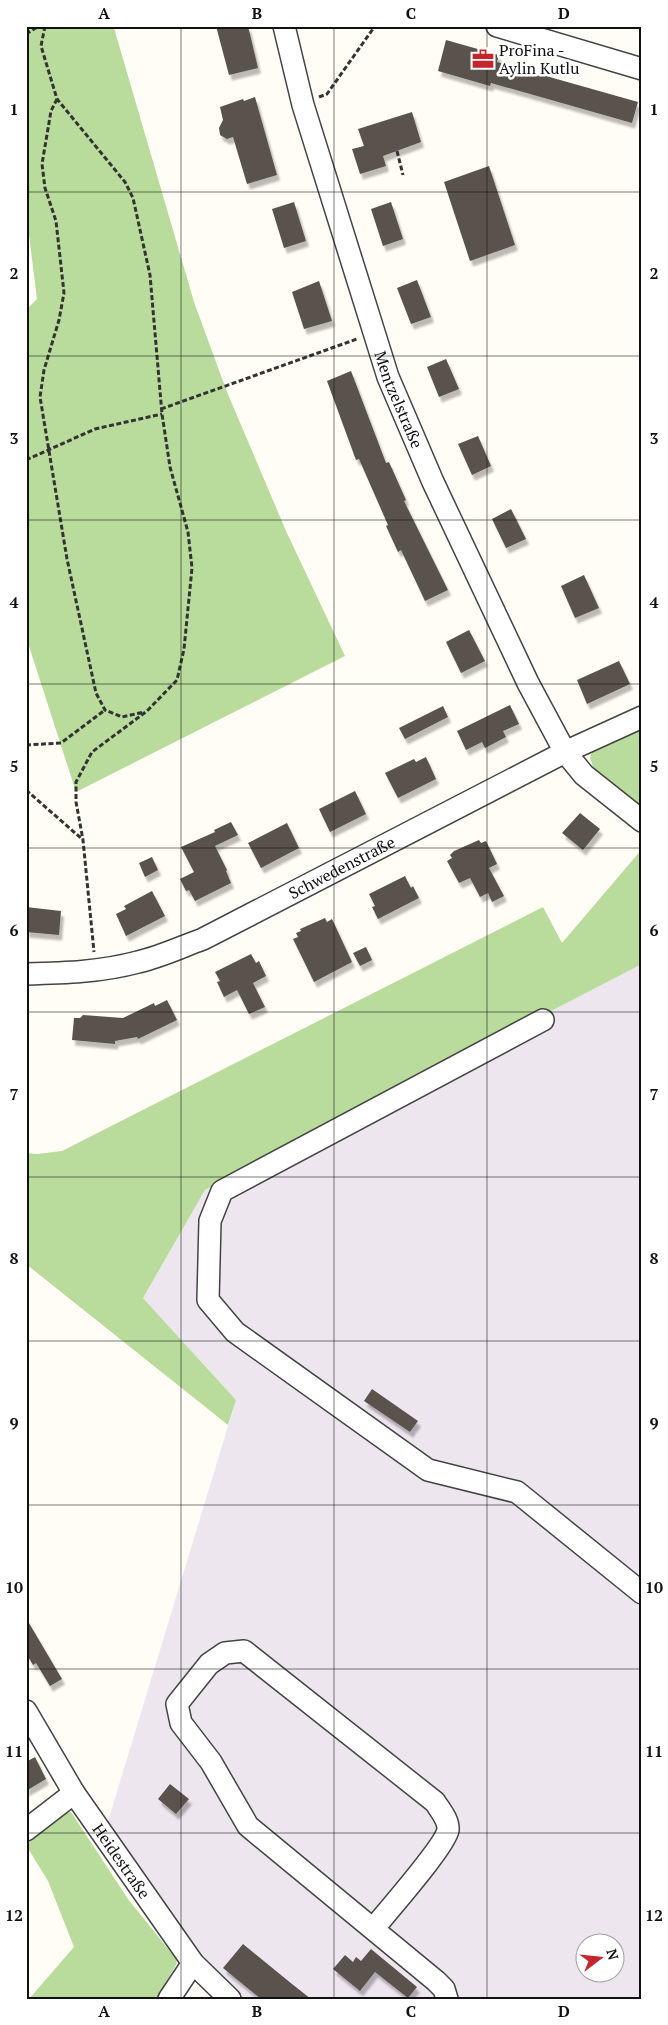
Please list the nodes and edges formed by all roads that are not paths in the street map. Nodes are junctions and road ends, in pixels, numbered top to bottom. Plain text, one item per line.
1 (284, 26) edge
2 (497, 26) edge
3 (642, 69) edge
4 (642, 717) edge
5 (564, 752) junction
6 (642, 821) edge
7 (26, 974) edge
8 (543, 1020) dead end
9 (642, 1592) edge
10 (26, 1711) edge
11 (74, 1793) junction
12 (26, 1830) edge
13 (373, 1929) junction
14 (193, 1963) junction
15 (169, 1999) edge
16 (230, 1999) edge
17 (447, 1999) edge

1 - 5 street, Mentzelstraße
2 - 3 street
4 - 5 street, Schwedenstraße
5 - 6 street, Mentzelstraße
5 - 7 street, Schwedenstraße
8 - 9 street
10 - 11 street, Heidestraße
11 - 12 street
11 - 14 street, Heidestraße
13 - 13 street
13 - 17 street
14 - 15 street
14 - 16 street, Heidestraße

